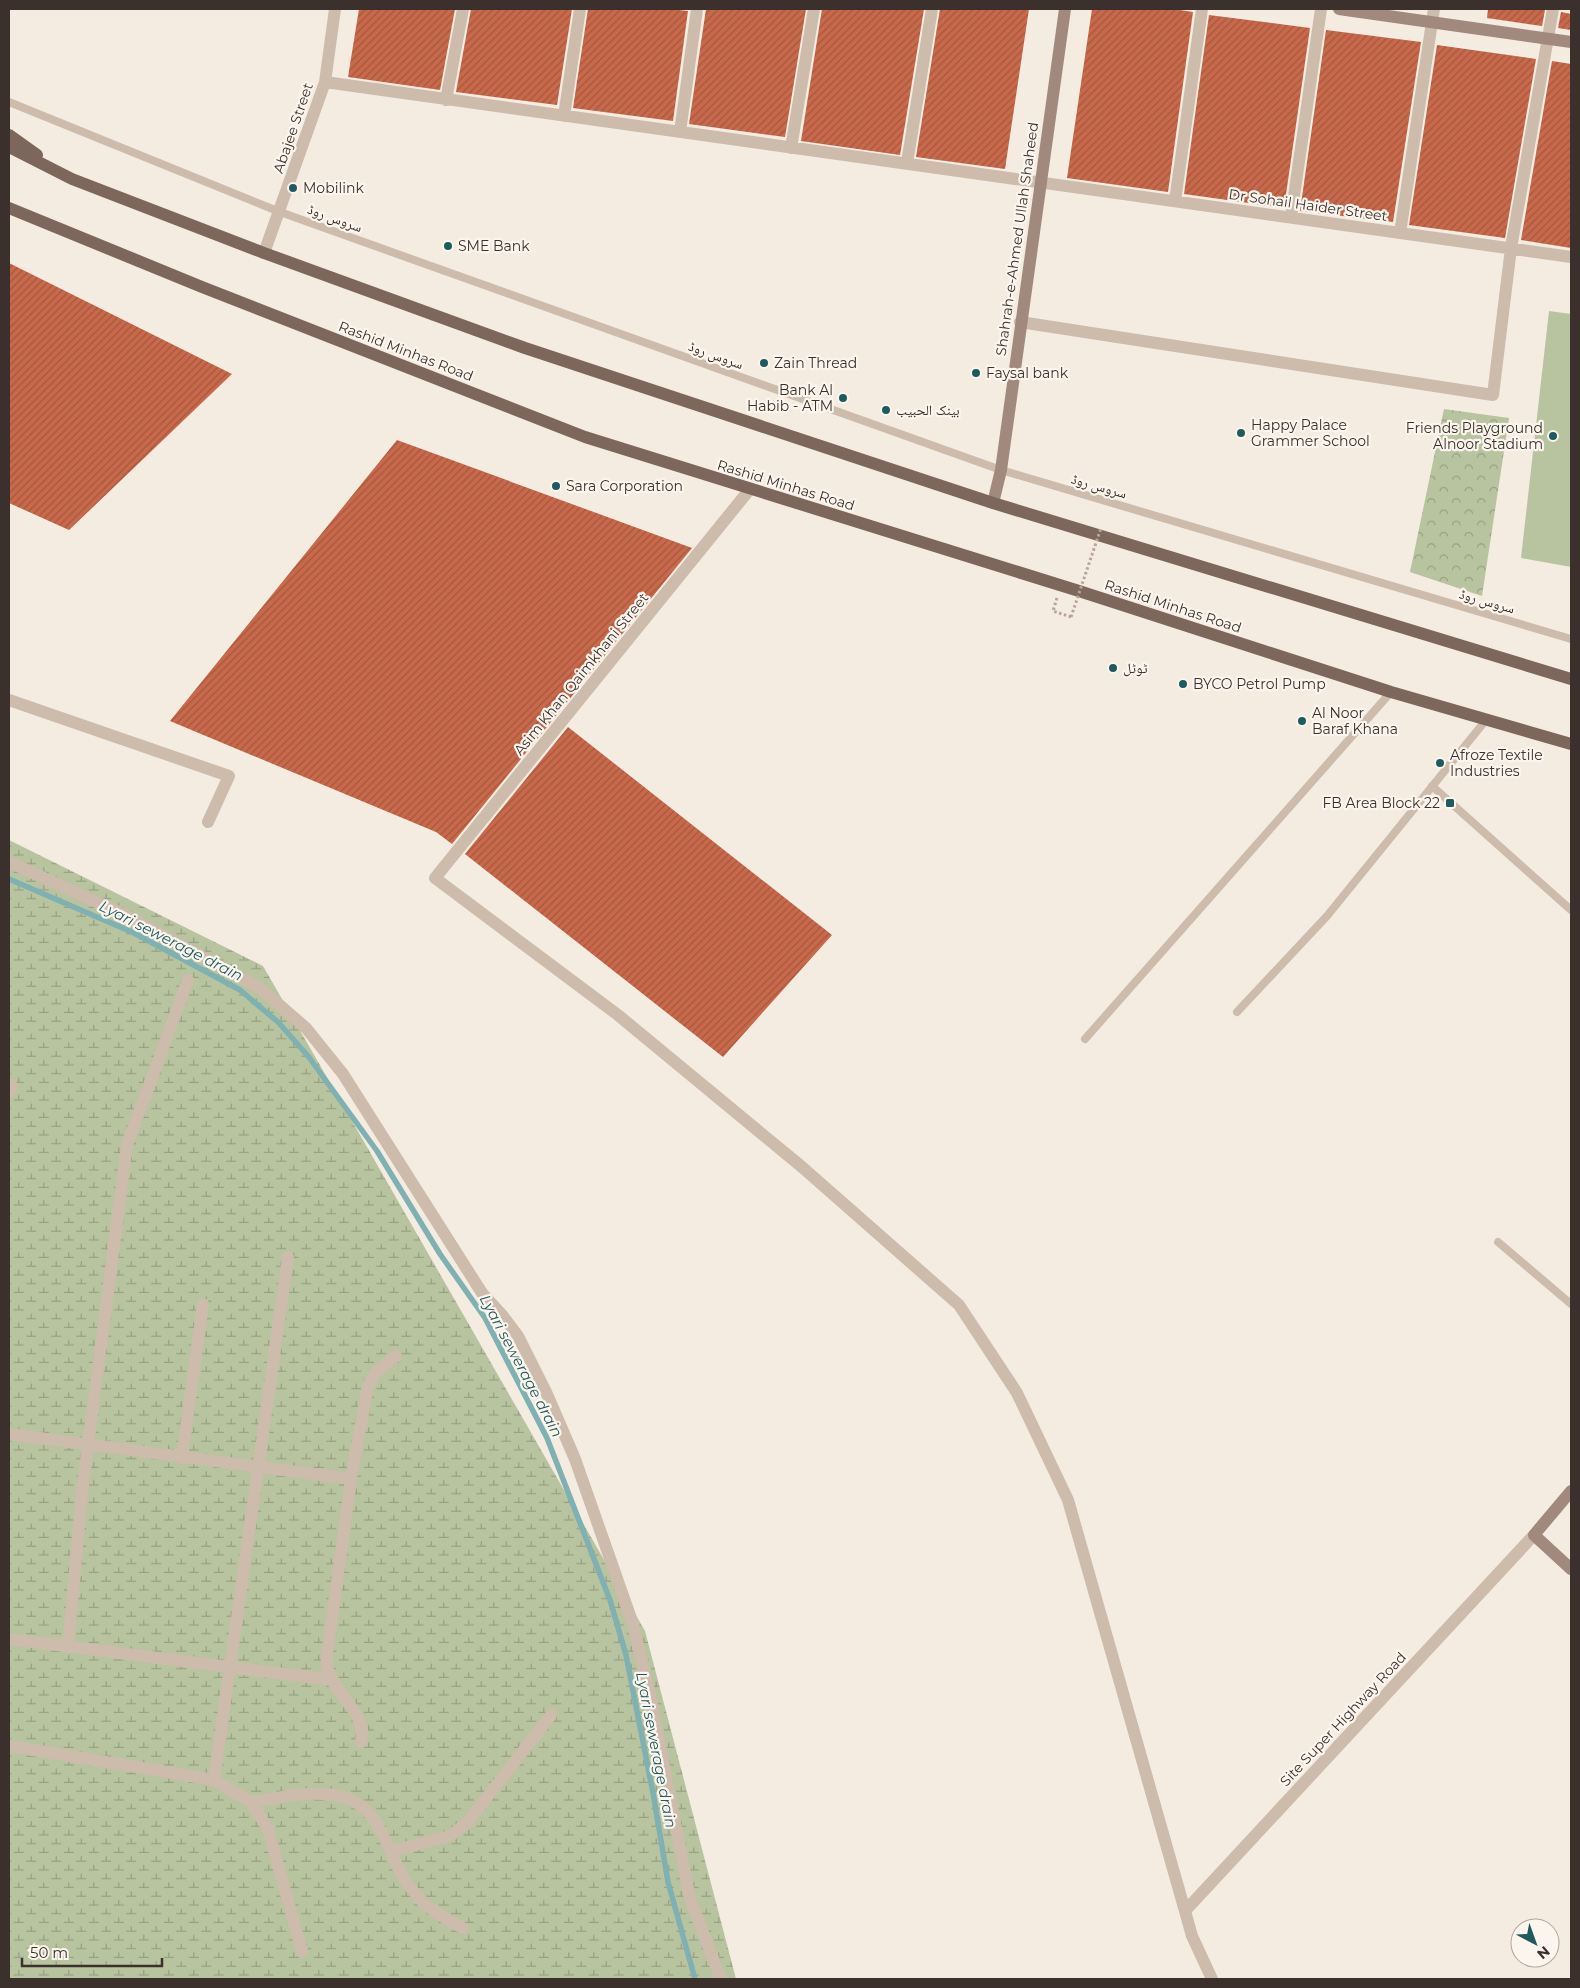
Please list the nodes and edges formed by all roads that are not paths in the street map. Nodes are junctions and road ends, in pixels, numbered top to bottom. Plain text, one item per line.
1 (335, 9) edge
2 (463, 9) edge
3 (580, 9) edge
4 (697, 9) edge
5 (814, 9) edge
6 (932, 9) edge
7 (1065, 9) edge
8 (1202, 9) edge
9 (1321, 9) edge
10 (1338, 9) edge
11 (1434, 9) edge
12 (1553, 9) edge
13 (1432, 22) junction
14 (1549, 38) junction
15 (1571, 42) edge
16 (326, 82) junction
17 (446, 100) junction
18 (9, 102) edge
19 (564, 116) junction
20 (680, 132) junction
21 (9, 135) edge
22 (9, 148) edge
23 (791, 148) junction
24 (906, 163) junction
25 (72, 179) junction
26 (1041, 182) junction
27 (1175, 201) junction
28 (9, 208) edge
29 (280, 212) junction
30 (1291, 217) junction
31 (1400, 233) junction
32 (1511, 248) junction
33 (264, 253) junction
34 (1571, 257) edge
35 (1020, 322) junction
36 (1000, 470) junction
37 (750, 490) junction
38 (994, 503) junction
39 (1571, 639) edge
40 (1571, 679) edge
41 (1391, 692) junction
42 (9, 700) edge
43 (1486, 720) junction
44 (1571, 744) edge
45 (1432, 786) junction
46 (208, 822) dead end
47 (9, 862) edge
48 (1571, 910) edge
49 (188, 980) dead end
50 (1237, 1012) dead end
51 (1085, 1039) dead end
52 (1498, 1242) dead end
53 (288, 1257) dead end
54 (203, 1304) dead end
55 (1571, 1304) edge
56 (396, 1356) dead end
57 (9, 1434) edge
58 (88, 1446) junction
59 (182, 1458) junction
60 (258, 1467) junction
61 (351, 1478) junction
62 (1571, 1491) edge
63 (1534, 1535) junction
64 (1571, 1569) edge
65 (9, 1639) edge
66 (68, 1647) junction
67 (229, 1667) junction
68 (332, 1680) junction
69 (551, 1715) dead end
70 (360, 1742) dead end
71 (9, 1746) edge
72 (214, 1780) junction
73 (251, 1802) junction
74 (392, 1851) junction
75 (1185, 1912) junction
76 (463, 1928) dead end
77 (302, 1951) dead end
78 (721, 1979) edge
79 (1212, 1979) edge

1 - 16 street, Abajee Street
2 - 17 street
3 - 19 street
4 - 20 street
5 - 23 street
6 - 24 street
7 - 26 street, Shahrah-e-Ahmed Ullah Shaheed
8 - 27 street
9 - 30 street
10 - 13 street
11 - 13 street
12 - 14 street
13 - 14 street
13 - 31 street
14 - 15 street
14 - 32 street
16 - 17 street, Dr Sohail Haider Street
16 - 29 street, Abajee Street
17 - 19 street, Dr Sohail Haider Street
18 - 29 lane, سروس روڈ
19 - 20 street, Dr Sohail Haider Street
20 - 23 street, Dr Sohail Haider Street
21 - 25 main road
22 - 25 main road
23 - 24 street, Dr Sohail Haider Street
24 - 26 street, Dr Sohail Haider Street
25 - 33 main road
26 - 27 street, Dr Sohail Haider Street
26 - 35 street, Shahrah-e-Ahmed Ullah Shaheed
27 - 30 street, Dr Sohail Haider Street
28 - 37 main road, Rashid Minhas Road
29 - 33 street, Abajee Street
29 - 36 lane, سروس روڈ
30 - 31 street, Dr Sohail Haider Street
31 - 32 street, Dr Sohail Haider Street
32 - 34 street, Dr Sohail Haider Street
32 - 35 street
33 - 38 main road
35 - 36 street, Shahrah-e-Ahmed Ullah Shaheed
36 - 38 street, Shahrah-e-Ahmed Ullah Shaheed
36 - 39 lane, سروس روڈ
37 - 41 main road, Rashid Minhas Road
37 - 75 street, Asim Khan Qaimkhani Street
38 - 40 main road
41 - 43 main road, Rashid Minhas Road
41 - 51 lane
42 - 46 street
43 - 44 main road, Rashid Minhas Road
43 - 45 lane
45 - 48 lane
45 - 50 lane
47 - 78 street
49 - 58 street
52 - 55 lane
53 - 60 street
54 - 59 street
56 - 61 street
57 - 58 street
58 - 59 street
58 - 66 street
59 - 60 street
60 - 61 street
60 - 67 street
61 - 68 street
62 - 63 street, Site Super Highway Road
63 - 64 street
63 - 75 street, Site Super Highway Road
65 - 66 street
66 - 67 street
67 - 68 street
67 - 72 street
68 - 70 street
69 - 74 street
71 - 72 street
72 - 73 street
73 - 74 street
73 - 77 street
74 - 76 street
75 - 79 street

